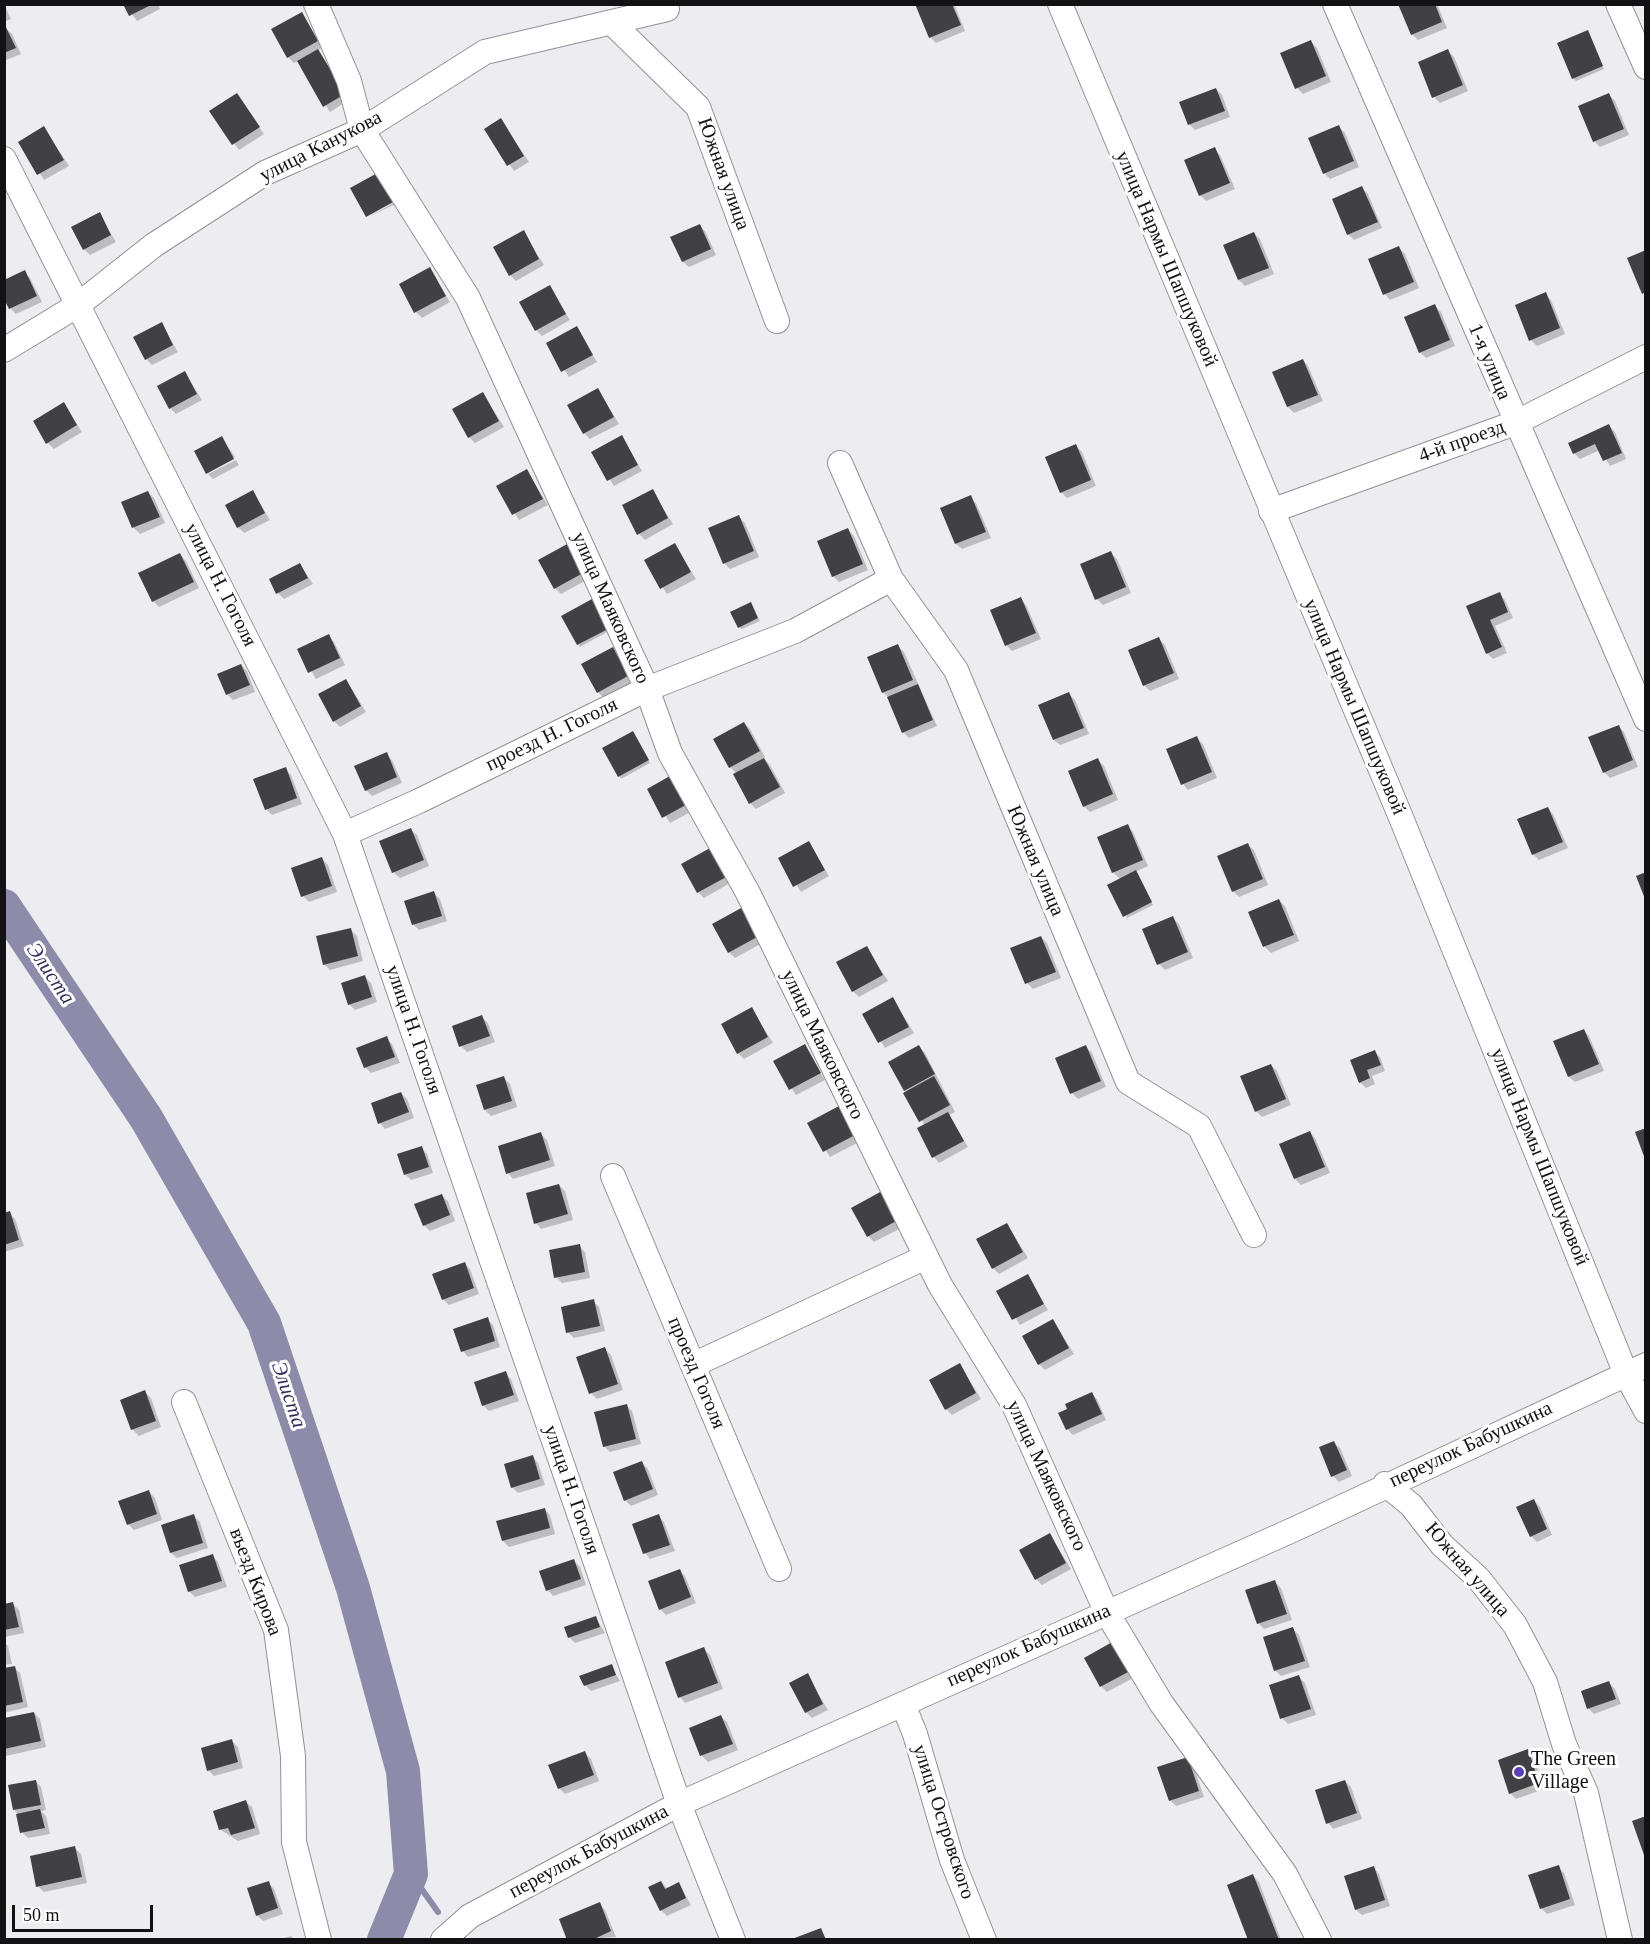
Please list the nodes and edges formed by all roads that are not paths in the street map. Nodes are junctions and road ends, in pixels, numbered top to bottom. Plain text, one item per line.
1 (316, 4) edge
2 (1060, 4) edge
3 (1335, 4) edge
4 (1618, 4) edge
5 (667, 9) dead end
6 (611, 22) junction
7 (1646, 67) edge
8 (362, 130) junction
9 (4, 159) edge
10 (78, 305) junction
11 (777, 321) dead end
12 (4, 350) edge
13 (1646, 357) edge
14 (1515, 423) junction
15 (840, 463) dead end
16 (1271, 511) junction
17 (891, 579) junction
18 (647, 689) junction
19 (1646, 719) edge
20 (345, 834) junction
21 (613, 1176) dead end
22 (1254, 1235) dead end
23 (926, 1257) junction
24 (693, 1365) junction
25 (1636, 1370) edge
26 (184, 1402) dead end
27 (1646, 1411) edge
28 (1385, 1484) junction
29 (779, 1569) dead end
30 (1106, 1611) junction
31 (903, 1704) junction
32 (679, 1804) junction
33 (319, 1940) edge
34 (443, 1940) edge
35 (733, 1940) edge
36 (984, 1940) edge
37 (1319, 1940) edge
38 (1620, 1940) edge

1 - 8 street, улица Маяковского
2 - 16 street, улица Нармы Шапшуковой
3 - 14 street, 1-я улица
4 - 7 street
5 - 6 street, улица Канукова
6 - 8 street, улица Канукова
6 - 11 street, Южная улица
8 - 10 street, улица Канукова
8 - 18 street, улица Маяковского
9 - 10 street, улица Н. Гоголя
10 - 12 street, улица Канукова
10 - 20 street, улица Н. Гоголя
13 - 14 street, 4-й проезд
14 - 16 street, 4-й проезд
14 - 19 street, 1-я улица
15 - 17 street, Южная улица
16 - 25 street, улица Нармы Шапшуковой
17 - 18 street, проезд Н. Гоголя
17 - 22 street, Южная улица
18 - 20 street, проезд Н. Гоголя
18 - 23 street, улица Маяковского
20 - 32 street, улица Н. Гоголя
21 - 24 street, проезд Гоголя
23 - 24 street
23 - 30 street, улица Маяковского
24 - 29 street, проезд Гоголя
25 - 27 street, улица Нармы Шапшуковой
25 - 28 street, переулок Бабушкина
26 - 33 street, въезд Кирова
28 - 30 street, переулок Бабушкина
28 - 38 street, Южная улица
30 - 31 street, переулок Бабушкина
30 - 37 street, улица Маяковского
31 - 32 street, переулок Бабушкина
31 - 36 street, улица Островского
32 - 34 street, переулок Бабушкина
32 - 35 street, улица Н. Гоголя

